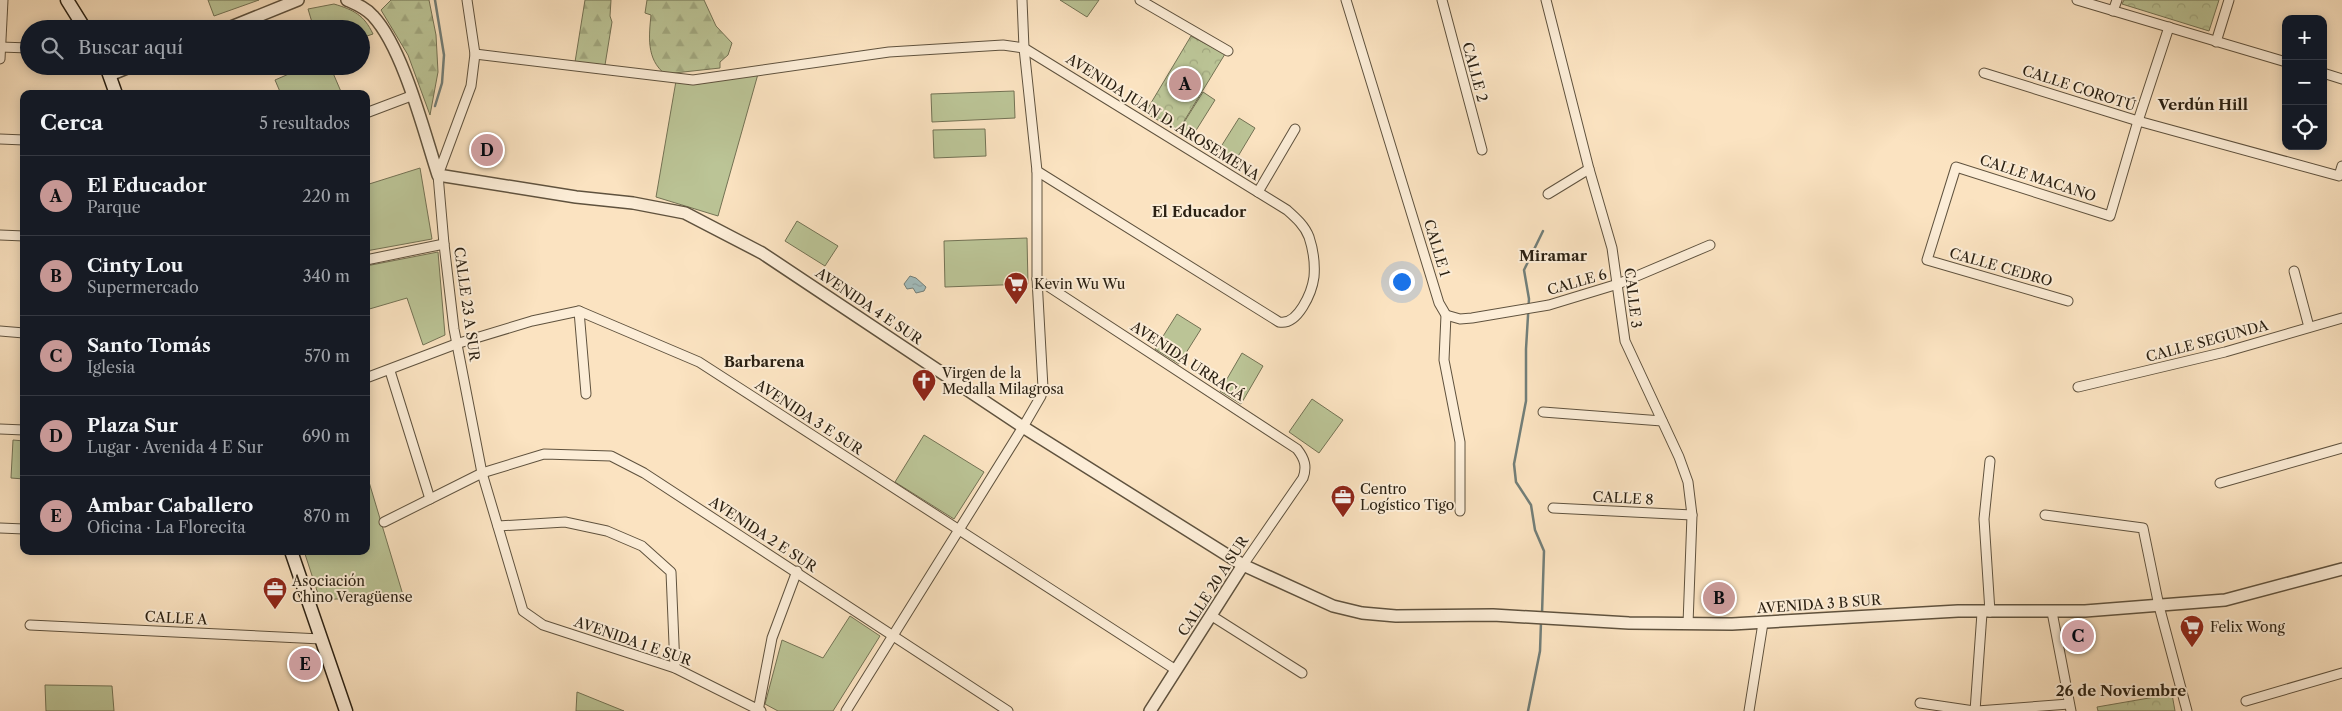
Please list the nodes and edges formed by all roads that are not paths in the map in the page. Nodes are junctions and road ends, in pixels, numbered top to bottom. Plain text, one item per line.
1 (3, 0) edge
2 (68, 0) edge
3 (298, 0) edge
4 (347, 0) edge
5 (466, 0) edge
6 (1022, 0) edge
7 (1140, 0) edge
8 (1346, 0) edge
9 (1442, 0) edge
10 (1546, 0) edge
11 (2077, 0) edge
12 (2117, 0) edge
13 (2229, 0) edge
14 (2113, 11) junction
15 (80, 20) edge
16 (248, 20) edge
17 (2169, 27) junction
18 (2216, 42) junction
19 (0, 47) edge
20 (20, 48) edge
21 (1024, 48) junction
22 (1228, 52) dead end
23 (475, 54) junction
24 (0, 59) edge
25 (2282, 61) edge
26 (1984, 73) dead end
27 (2327, 74) edge
28 (109, 75) edge
29 (2342, 79) edge
30 (115, 90) edge
31 (412, 96) junction
32 (370, 112) edge
33 (2138, 121) junction
34 (1296, 129) dead end
35 (0, 139) edge
36 (20, 140) edge
37 (1482, 150) dead end
38 (2342, 166) edge
39 (1589, 169) junction
40 (1037, 171) junction
41 (438, 175) junction
42 (1258, 192) junction
43 (1548, 194) dead end
44 (0, 235) edge
45 (20, 236) edge
46 (444, 244) junction
47 (1710, 245) dead end
48 (370, 259) edge
49 (1927, 260) joint
50 (2294, 271) dead end
51 (1037, 279) junction
52 (1618, 284) junction
53 (2068, 301) dead end
54 (579, 312) junction
55 (1446, 315) junction
56 (2342, 318) edge
57 (2309, 327) junction
58 (0, 331) edge
59 (20, 333) edge
60 (456, 344) junction
61 (390, 371) junction
62 (370, 377) edge
63 (2078, 387) dead end
64 (586, 394) dead end
65 (1543, 412) dead end
66 (1662, 421) junction
67 (1023, 427) junction
68 (0, 429) edge
69 (20, 430) edge
70 (2342, 448) edge
71 (1990, 461) dead end
72 (482, 473) junction
73 (1303, 478) joint
74 (2220, 483) dead end
75 (430, 499) junction
76 (1553, 508) dead end
77 (1460, 510) dead end
78 (1692, 515) junction
79 (2045, 515) dead end
80 (384, 522) dead end
81 (498, 526) junction
82 (0, 528) edge
83 (20, 529) edge
84 (959, 530) junction
85 (293, 555) edge
86 (1243, 565) junction
87 (2342, 569) edge
88 (797, 571) junction
89 (2159, 606) junction
90 (524, 611) joint
91 (1986, 612) junction
92 (2052, 612) junction
93 (1212, 616) junction
94 (1763, 623) junction
95 (1688, 624) junction
96 (30, 625) dead end
97 (892, 636) junction
98 (321, 639) junction
99 (675, 668) junction
100 (1176, 670) junction
101 (1302, 673) dead end
102 (2342, 673) edge
103 (2246, 701) dead end
104 (1920, 703) dead end
105 (2070, 707) edge
106 (759, 710) edge
107 (346, 711) edge
108 (846, 711) edge
109 (1008, 711) edge
110 (1150, 711) edge
111 (1749, 711) edge
112 (1975, 711) edge
113 (2187, 711) edge

1 - 19 street
2 - 15 main road
3 - 16 street
4 - 31 street
5 - 23 street, CALLE 23 A SUR
6 - 21 street
7 - 22 street
8 - 55 street, CALLE 1
9 - 37 street, CALLE 2
10 - 39 street, CALLE 3
11 - 14 street
12 - 14 street
13 - 18 street
14 - 17 street
17 - 18 street
17 - 33 street
18 - 25 street
19 - 20 street
19 - 24 street
21 - 23 street
21 - 40 street
21 - 42 street, AVENIDA JUAN D. AROSEMENA
23 - 41 street, CALLE 23 A SUR
26 - 33 street, CALLE COROTÚ
27 - 29 street
28 - 30 main road
31 - 32 street
31 - 41 street
33 - 38 street, CALLE COROTÚ
33 - 49 street, CALLE MACANO
34 - 42 street
35 - 36 street
39 - 43 street
39 - 52 street, CALLE 3
40 - 42 street, AVENIDA JUAN D. AROSEMENA
40 - 51 street
41 - 46 street, CALLE 23 A SUR
41 - 67 street, AVENIDA 4 E SUR
44 - 45 street
46 - 48 street
46 - 60 street, CALLE 23 A SUR
47 - 52 street, CALLE 6
49 - 53 street, CALLE CEDRO
50 - 57 street
51 - 67 street
51 - 73 street, AVENIDA URRACÁ
52 - 55 street, CALLE 6
52 - 66 street, CALLE 3
54 - 60 street
54 - 64 street
54 - 84 street, AVENIDA 3 E SUR
55 - 77 street, CALLE 1
56 - 57 street, CALLE SEGUNDA
57 - 63 street, CALLE SEGUNDA
58 - 59 street
60 - 61 street
60 - 72 street, CALLE 23 A SUR
61 - 62 street
61 - 75 street
65 - 66 street
66 - 78 street, CALLE 3
67 - 84 street
67 - 86 street, AVENIDA 4 E SUR
68 - 69 street
70 - 74 street
71 - 91 street
72 - 75 street, AVENIDA 2 E SUR
72 - 81 street, CALLE 23 A SUR
72 - 88 street, AVENIDA 2 E SUR
73 - 86 street, CALLE 20 A SUR
75 - 80 street, AVENIDA 2 E SUR
76 - 78 street, CALLE 8
78 - 95 street, CALLE 3
79 - 89 street
81 - 90 street, CALLE 23 A SUR
81 - 99 street
82 - 83 street
84 - 97 street
84 - 100 street, AVENIDA 3 E SUR
85 - 98 main road
86 - 93 street, CALLE 20 A SUR
86 - 95 street, AVENIDA 3 B SUR
87 - 89 street, AVENIDA 3 B SUR
88 - 97 street, AVENIDA 2 E SUR
88 - 106 street
89 - 92 street, AVENIDA 3 B SUR
89 - 113 street
90 - 99 street, AVENIDA 1 E SUR
91 - 92 street, AVENIDA 3 B SUR
91 - 94 street, AVENIDA 3 B SUR
91 - 112 street
92 - 105 street
93 - 100 street, CALLE 20 A SUR
93 - 101 street
94 - 95 street, AVENIDA 3 B SUR
94 - 111 street
96 - 98 street, CALLE A
97 - 108 street
97 - 109 street, AVENIDA 2 E SUR
98 - 107 main road
99 - 106 street, AVENIDA 1 E SUR
100 - 110 street, CALLE 20 A SUR
102 - 103 street
104 - 112 street
105 - 112 street

